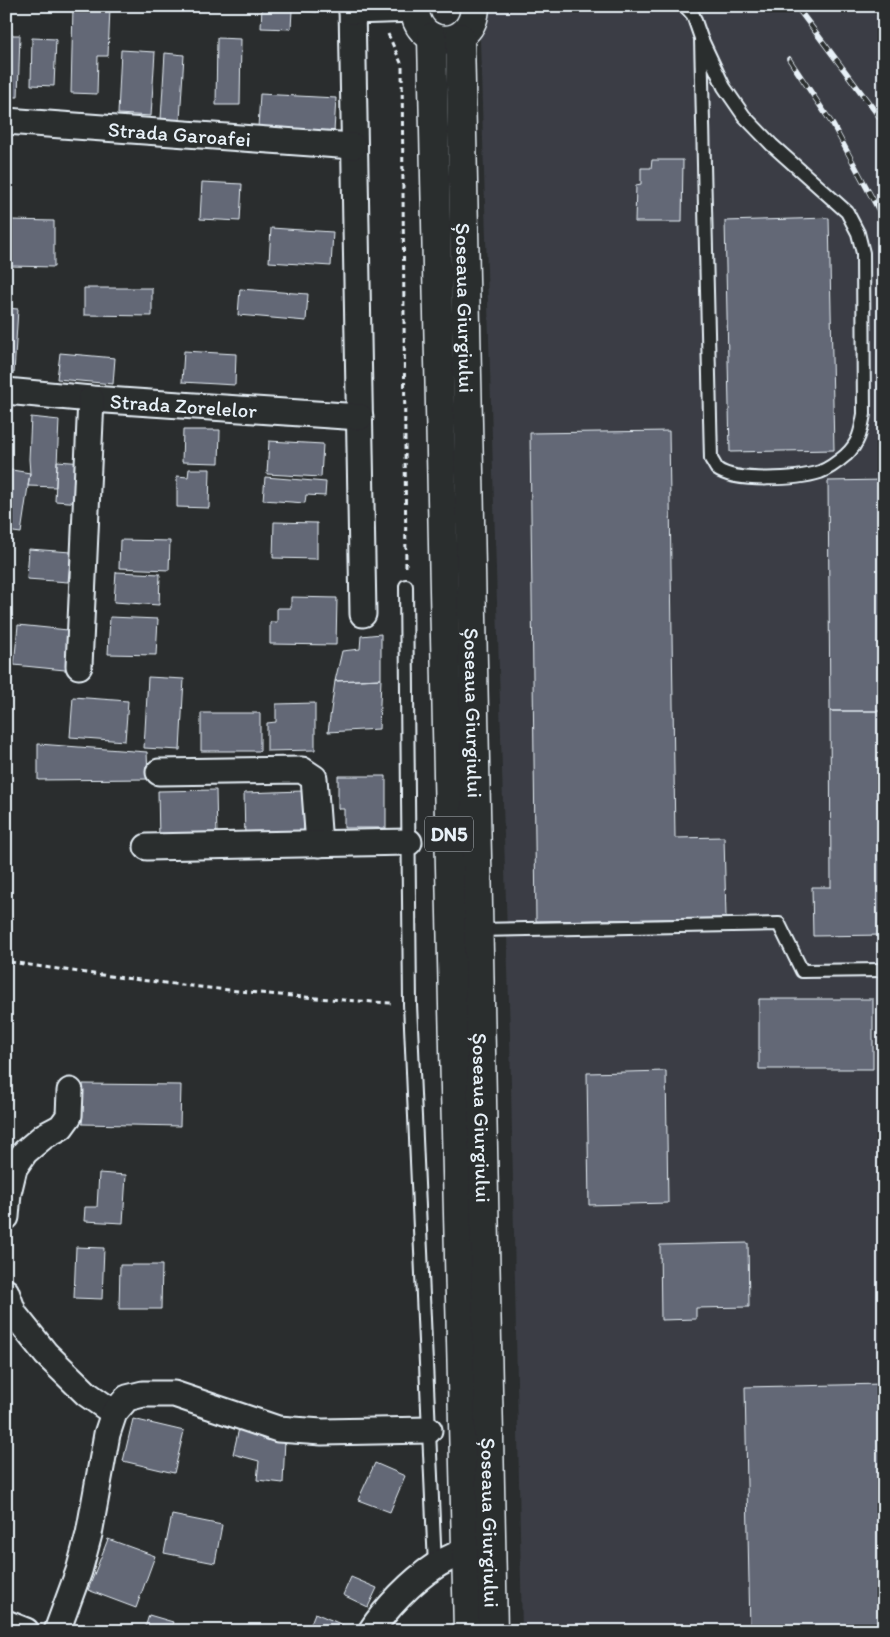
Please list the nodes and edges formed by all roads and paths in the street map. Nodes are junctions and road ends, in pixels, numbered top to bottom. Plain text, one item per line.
1 (475, 6) edge
2 (685, 6) edge
3 (352, 8) edge
4 (415, 8) edge
5 (379, 10) junction
6 (432, 37) junction
7 (460, 37) junction
8 (701, 38) junction
9 (6, 121) edge
10 (353, 146) junction
11 (6, 391) edge
12 (91, 399) junction
13 (360, 417) junction
14 (406, 586) joint
15 (363, 614) dead end
16 (79, 666) dead end
17 (159, 772) dead end
18 (409, 842) junction
19 (319, 844) junction
20 (147, 847) dead end
21 (478, 930) junction
22 (10, 962) dead end
23 (884, 970) edge
24 (410, 1004) junction
25 (70, 1092) dead end
26 (6, 1217) edge
27 (6, 1292) edge
28 (114, 1412) junction
29 (430, 1430) junction
30 (466, 1550) junction
31 (435, 1566) junction
32 (6, 1623) edge
33 (26, 1631) edge
34 (57, 1631) edge
35 (371, 1631) edge
36 (468, 1631) edge
37 (493, 1631) edge

1 - 7 highway
2 - 8 lane
3 - 5 street
3 - 10 street
4 - 5 street
4 - 6 highway
5 - 14 path
6 - 7 highway
6 - 30 highway, Șoseaua Giurgiului / DN5
7 - 21 highway, Șoseaua Giurgiului / DN5
8 - 8 lane
9 - 10 street, Strada Garoafei
10 - 13 street
11 - 12 street, Strada Zorelelor
12 - 13 street, Strada Zorelelor
12 - 16 street
13 - 15 street
14 - 18 lane
17 - 19 street
18 - 19 street
18 - 24 lane
19 - 20 street
21 - 23 lane
21 - 37 highway, Șoseaua Giurgiului / DN5
22 - 24 path
24 - 29 lane
25 - 26 street
27 - 28 street
28 - 29 street
28 - 34 street
29 - 31 lane
30 - 31 street
30 - 36 highway, Șoseaua Giurgiului / DN5
31 - 35 street
32 - 33 street

